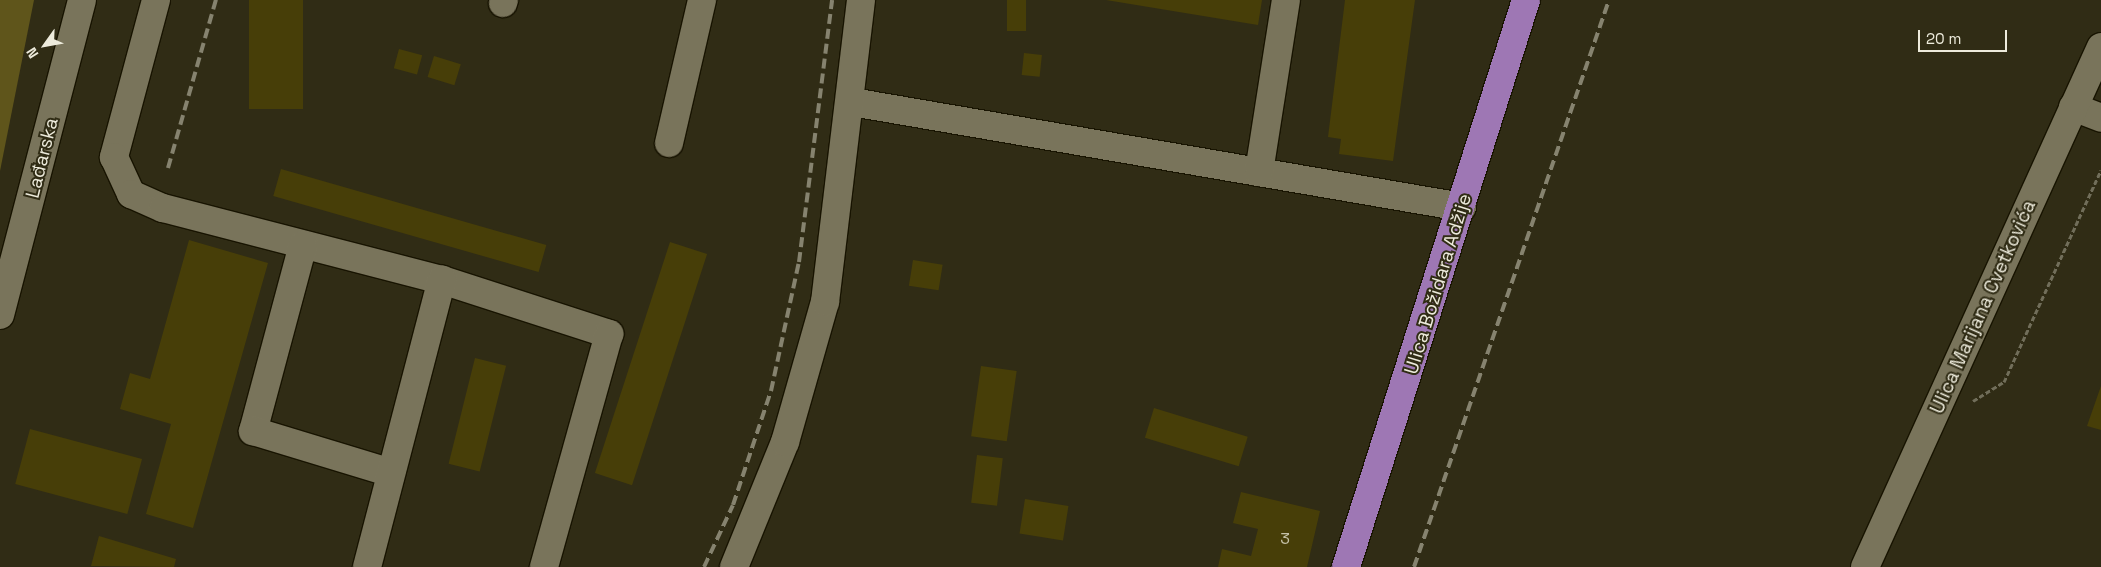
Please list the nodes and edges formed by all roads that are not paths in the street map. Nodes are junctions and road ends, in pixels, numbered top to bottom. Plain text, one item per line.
1 (82, 0) edge
2 (156, 0) edge
3 (702, 0) edge
4 (861, 0) edge
5 (1286, 0) edge
6 (1526, 0) edge
7 (2101, 47) edge
8 (852, 102) junction
9 (2073, 107) junction
10 (2101, 118) edge
11 (669, 143) dead end
12 (1258, 172) junction
13 (1462, 207) junction
14 (303, 245) junction
15 (442, 280) junction
16 (0, 315) edge
17 (391, 473) junction
18 (367, 567) edge
19 (544, 567) edge
20 (734, 567) edge
21 (1346, 567) edge
22 (1865, 567) edge

1 - 16 street, Lađarska
2 - 14 street
3 - 11 street
4 - 8 street
5 - 12 street
6 - 13 main road, Ulica Božidara Adžije
7 - 9 street, Ulica Marijana Cvetkovića
8 - 12 street
8 - 20 street
9 - 10 street
9 - 22 street, Ulica Marijana Cvetkovića
12 - 13 street
13 - 21 main road, Ulica Božidara Adžije
14 - 15 street
14 - 17 street
15 - 17 street
15 - 19 street
17 - 18 street

